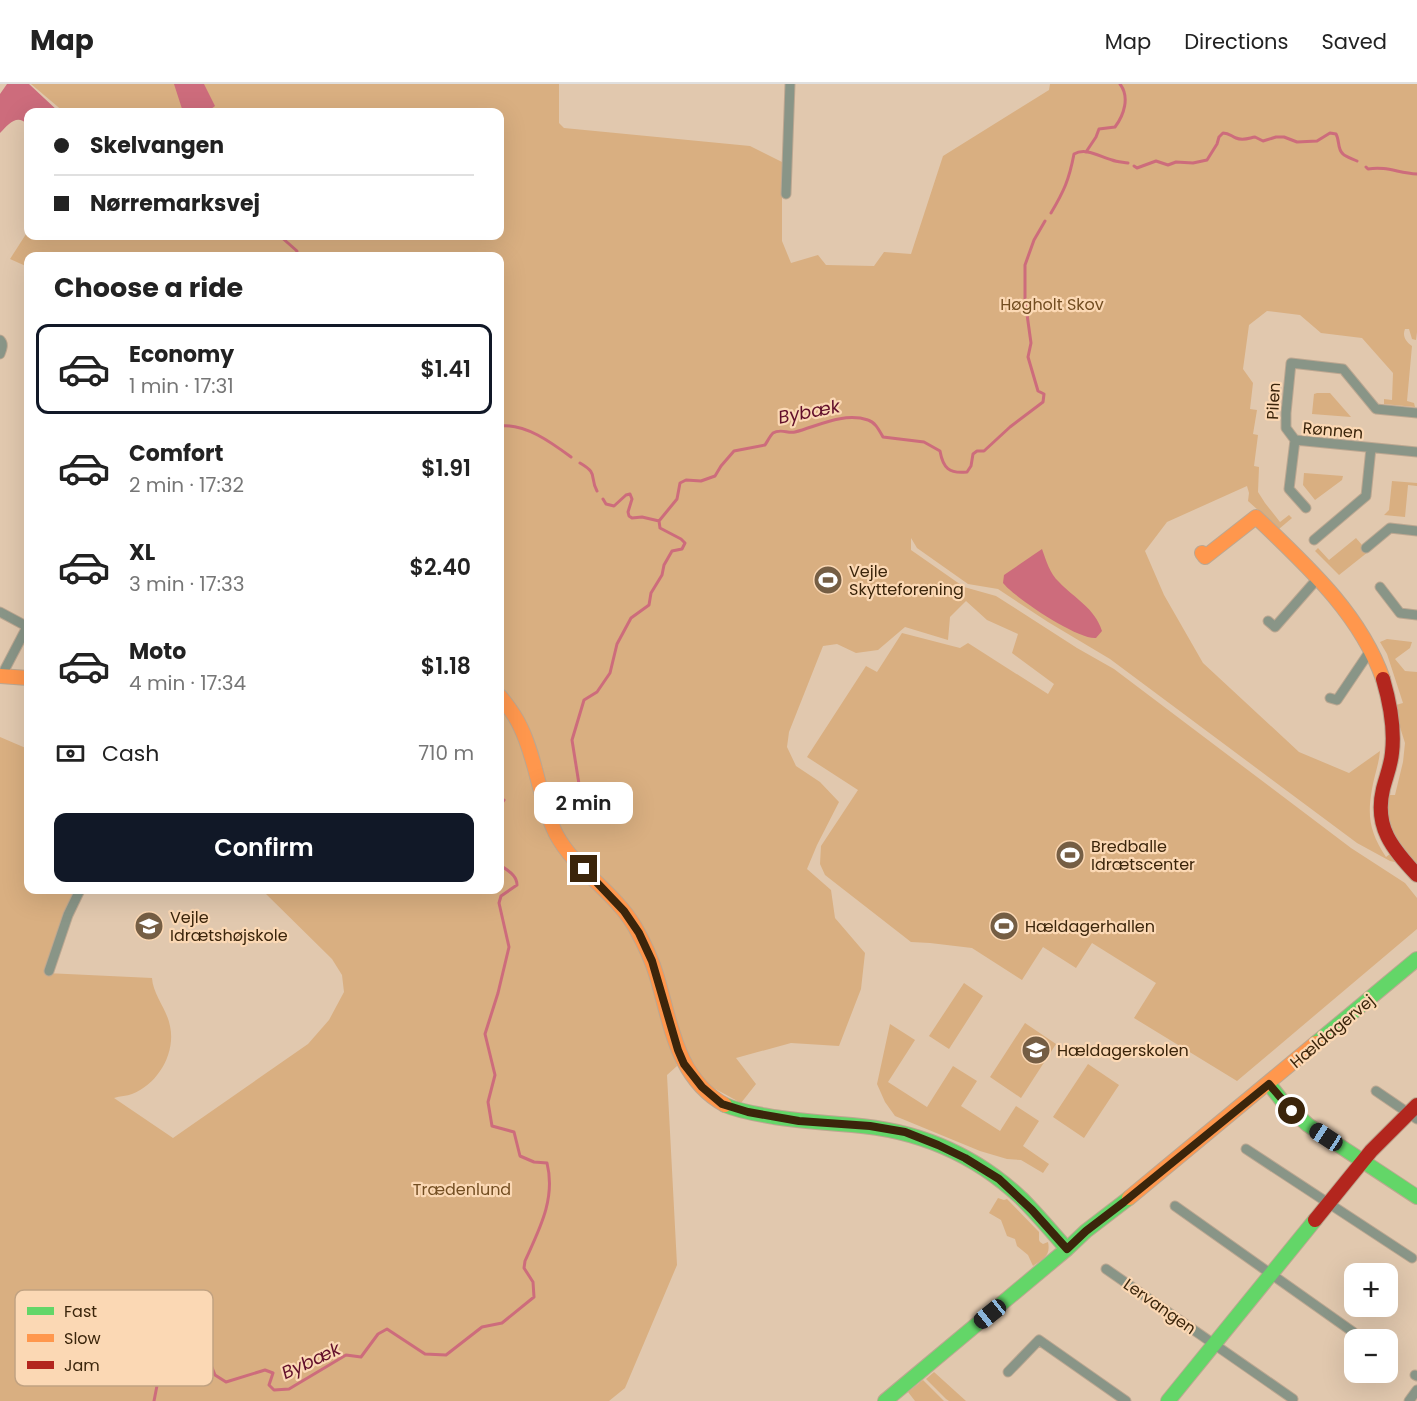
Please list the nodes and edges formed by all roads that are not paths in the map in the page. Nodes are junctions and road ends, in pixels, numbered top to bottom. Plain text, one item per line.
1 (790, 84) edge
2 (786, 194) dead end
3 (0, 340) edge
4 (0, 354) edge
5 (1417, 413) edge
6 (1294, 440) junction
7 (1371, 448) junction
8 (1417, 452) edge
9 (1306, 508) dead end
10 (1417, 531) edge
11 (1314, 540) dead end
12 (1366, 548) dead end
13 (1202, 553) dead end
14 (1318, 578) junction
15 (1380, 587) dead end
16 (0, 612) edge
17 (1417, 615) edge
18 (1269, 621) dead end
19 (24, 624) edge
20 (24, 633) edge
21 (1370, 651) junction
22 (1, 676) edge
23 (24, 678) edge
24 (1330, 698) dead end
25 (504, 701) edge
26 (1417, 875) edge
27 (78, 894) edge
28 (1417, 959) edge
29 (49, 971) dead end
30 (1269, 1084) junction
31 (1376, 1092) dead end
32 (1414, 1112) edge
33 (1246, 1149) dead end
34 (1363, 1161) junction
35 (1417, 1197) edge
36 (1329, 1203) junction
37 (1174, 1206) dead end
38 (1067, 1249) junction
39 (1413, 1258) dead end
40 (1106, 1269) dead end
41 (1271, 1274) junction
42 (1349, 1329) edge
43 (1214, 1344) junction
44 (1008, 1372) dead end
45 (1417, 1390) edge
46 (1293, 1399) dead end
47 (885, 1401) edge
48 (1126, 1401) edge
49 (1168, 1401) edge
50 (1409, 1401) edge

1 - 2 street
3 - 4 street
5 - 6 street, Pilen
6 - 7 street, Rønnen
6 - 9 street, Rønnen
7 - 8 street, Rønnen
7 - 11 street, Rønnen
10 - 12 street
13 - 14 street
14 - 18 street
14 - 21 street
15 - 17 street
16 - 19 street
20 - 22 street
21 - 24 street
21 - 26 street
22 - 23 street
25 - 38 street
27 - 29 street
28 - 30 street, Hældagervej
30 - 34 street
30 - 38 street, Hældagervej
31 - 32 street
32 - 34 street, Lervangen
33 - 36 street
34 - 35 street
34 - 36 street, Lervangen
36 - 39 street
36 - 41 street, Lervangen
37 - 41 street
38 - 47 street, Hældagervej
40 - 43 street, Lervangen
41 - 42 street
41 - 43 street, Lervangen
43 - 46 street, Lervangen
43 - 49 street, Lervangen
44 - 48 street
45 - 50 street

